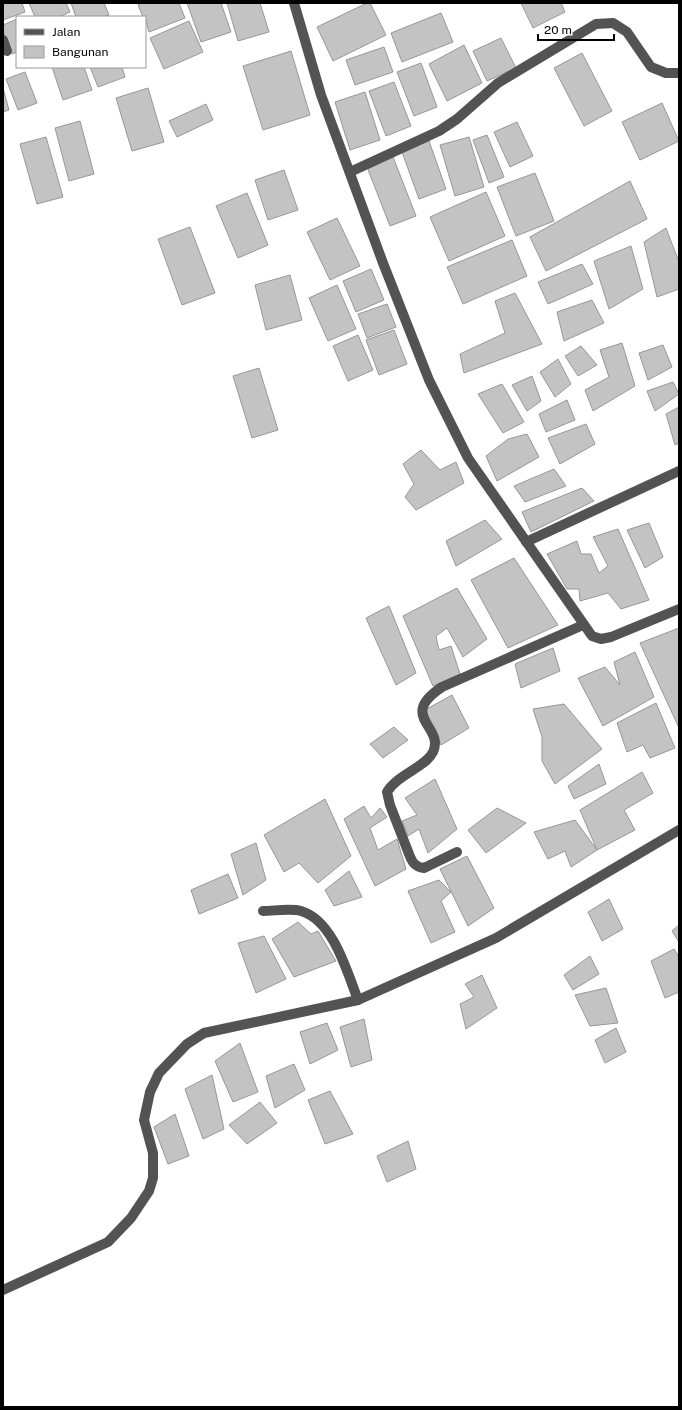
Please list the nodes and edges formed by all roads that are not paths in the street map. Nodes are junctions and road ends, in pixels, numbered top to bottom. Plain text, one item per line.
1 (294, 3) edge
2 (3, 40) edge
3 (7, 51) dead end
4 (679, 73) edge
5 (350, 172) junction
6 (679, 471) edge
7 (526, 542) junction
8 (679, 609) edge
9 (583, 625) junction
10 (679, 830) edge
11 (457, 852) dead end
12 (263, 910) dead end
13 (358, 1000) junction
14 (3, 1290) edge

1 - 5 street
2 - 3 street
4 - 5 street
5 - 7 street
6 - 7 street
7 - 9 street
8 - 9 street
9 - 11 street
10 - 13 street
12 - 13 street
13 - 14 street

